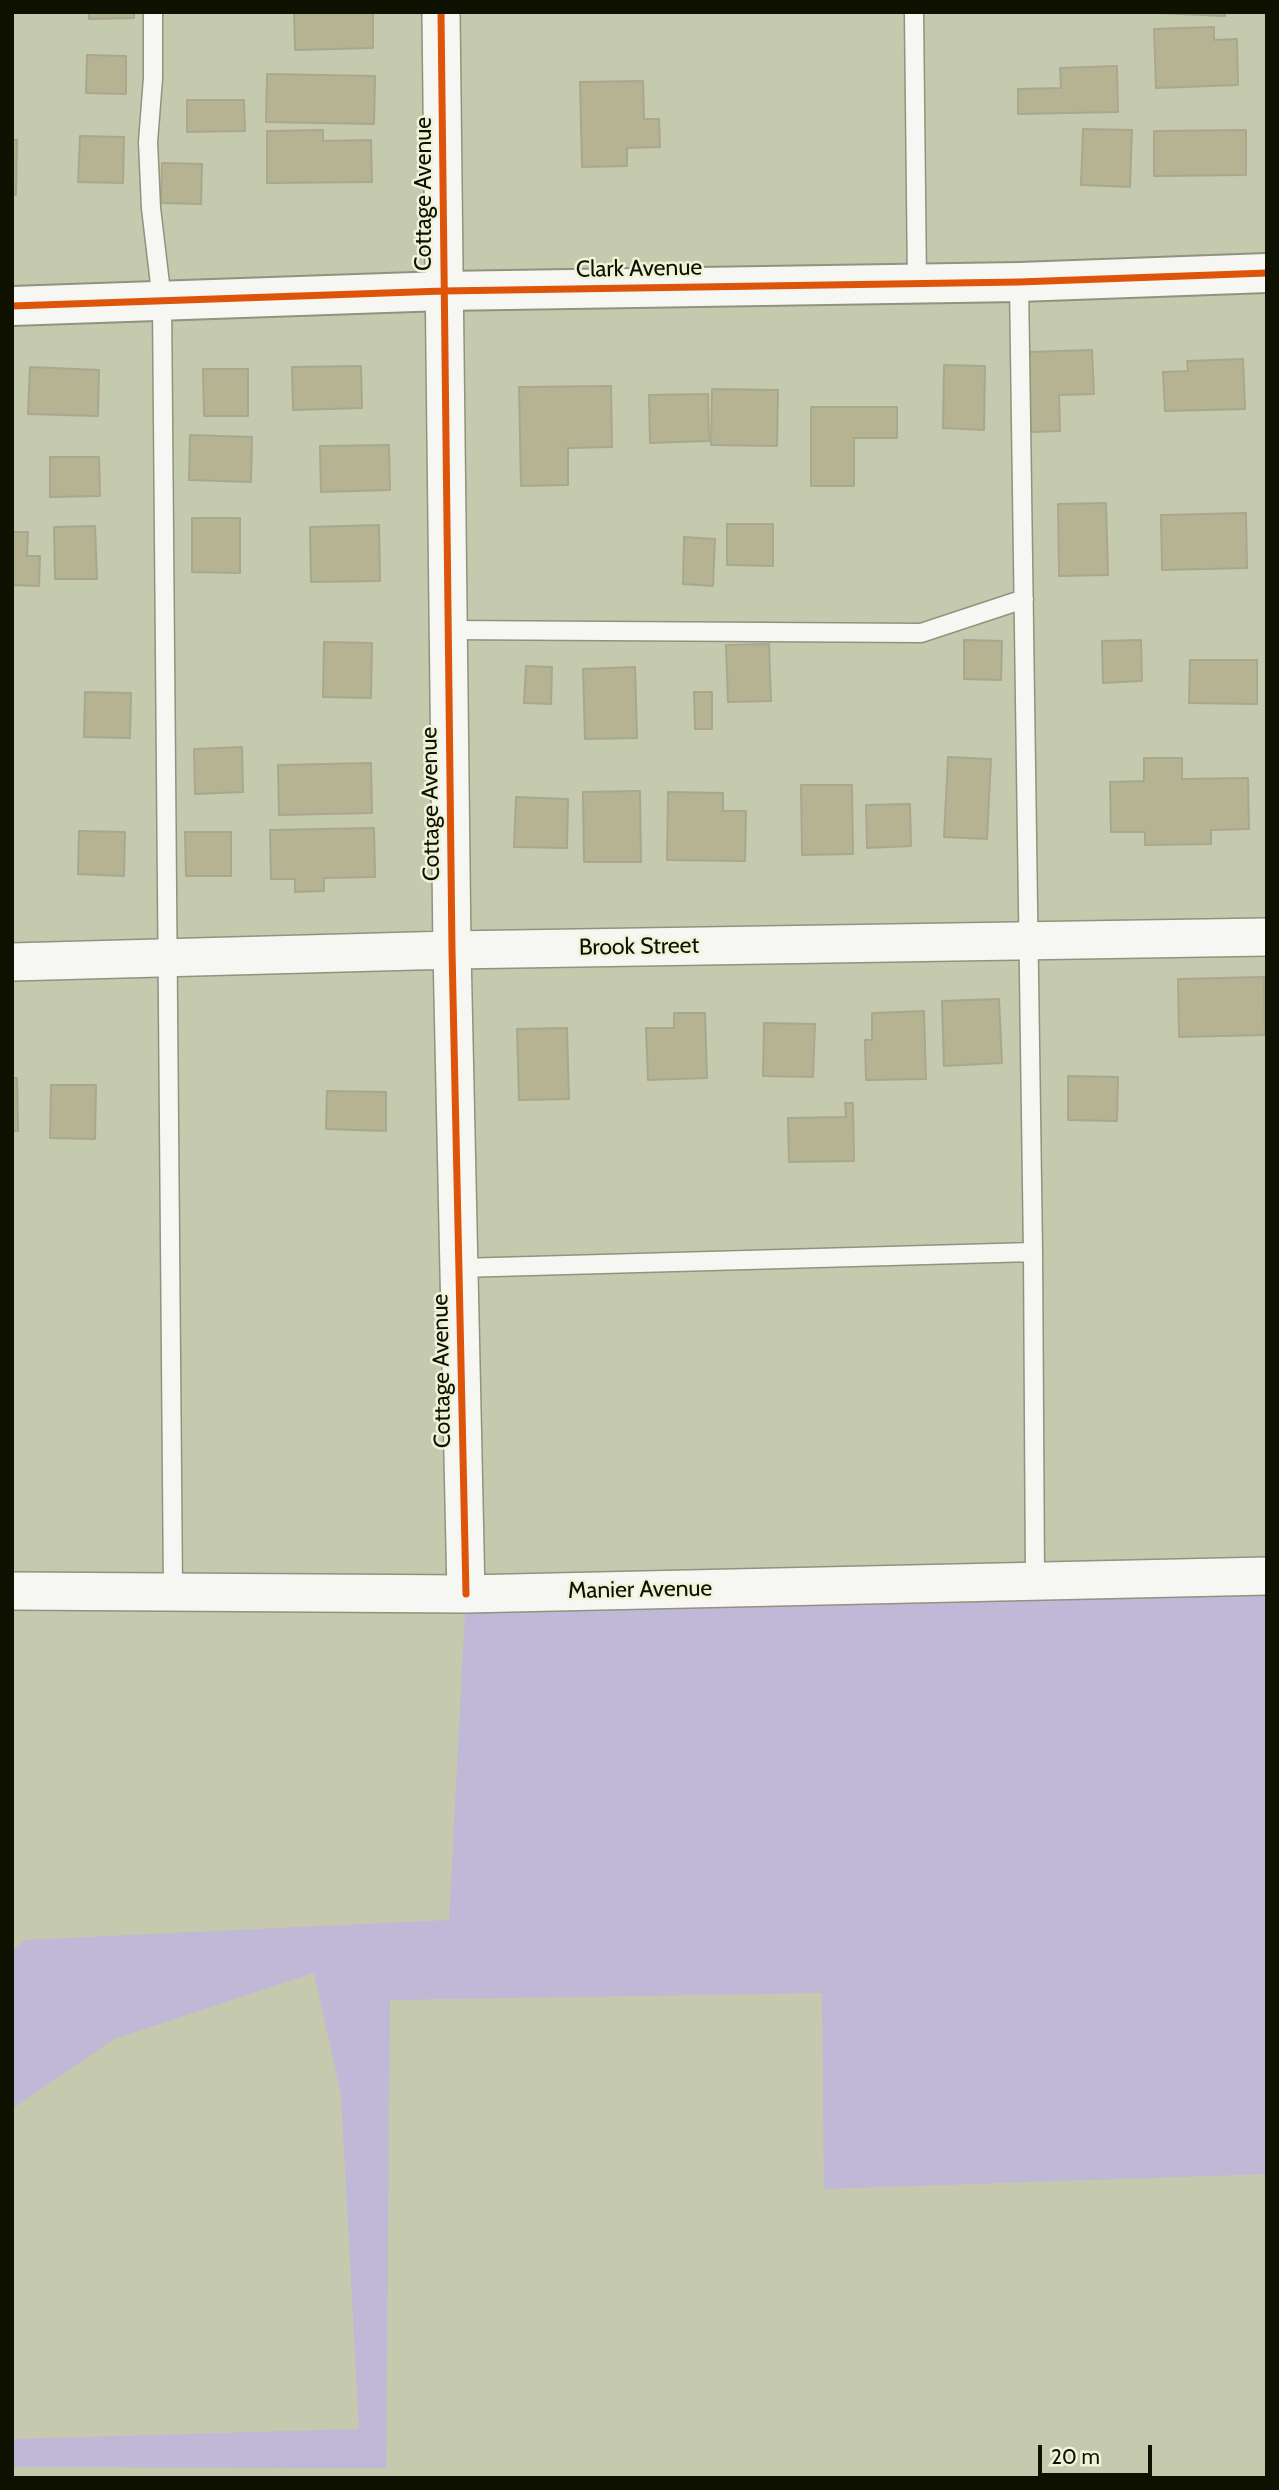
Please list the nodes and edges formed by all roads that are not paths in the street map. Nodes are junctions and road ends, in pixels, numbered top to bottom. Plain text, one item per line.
1 (153, 12) edge
2 (441, 12) edge
3 (914, 12) edge
4 (1267, 272) edge
5 (1019, 282) junction
6 (917, 284) junction
7 (443, 291) junction
8 (162, 301) junction
9 (12, 306) edge
10 (1024, 599) junction
11 (448, 630) junction
12 (1267, 937) edge
13 (1029, 941) junction
14 (452, 950) junction
15 (167, 957) junction
16 (12, 962) edge
17 (1033, 1252) junction
18 (459, 1268) junction
19 (1267, 1576) edge
20 (1035, 1581) junction
21 (12, 1591) edge
22 (173, 1592) junction
23 (466, 1594) junction

1 - 8 lane
2 - 7 street, Cottage Avenue
3 - 6 lane
4 - 5 street, Clark Avenue
5 - 6 street, Clark Avenue
5 - 10 lane
6 - 7 street, Clark Avenue
7 - 8 street, Clark Avenue
7 - 11 street, Cottage Avenue
8 - 9 street, Clark Avenue
8 - 15 lane
10 - 11 lane
10 - 13 lane
11 - 14 street, Cottage Avenue
12 - 13 street, Brook Street
13 - 14 street, Brook Street
13 - 17 lane
14 - 15 street, Brook Street
14 - 18 street, Cottage Avenue
15 - 16 street, Brook Street
15 - 22 lane
17 - 18 lane
17 - 20 lane
18 - 23 street, Cottage Avenue
19 - 20 street, Manier Avenue
20 - 23 street, Manier Avenue
21 - 22 street, Manier Avenue
22 - 23 street, Manier Avenue

